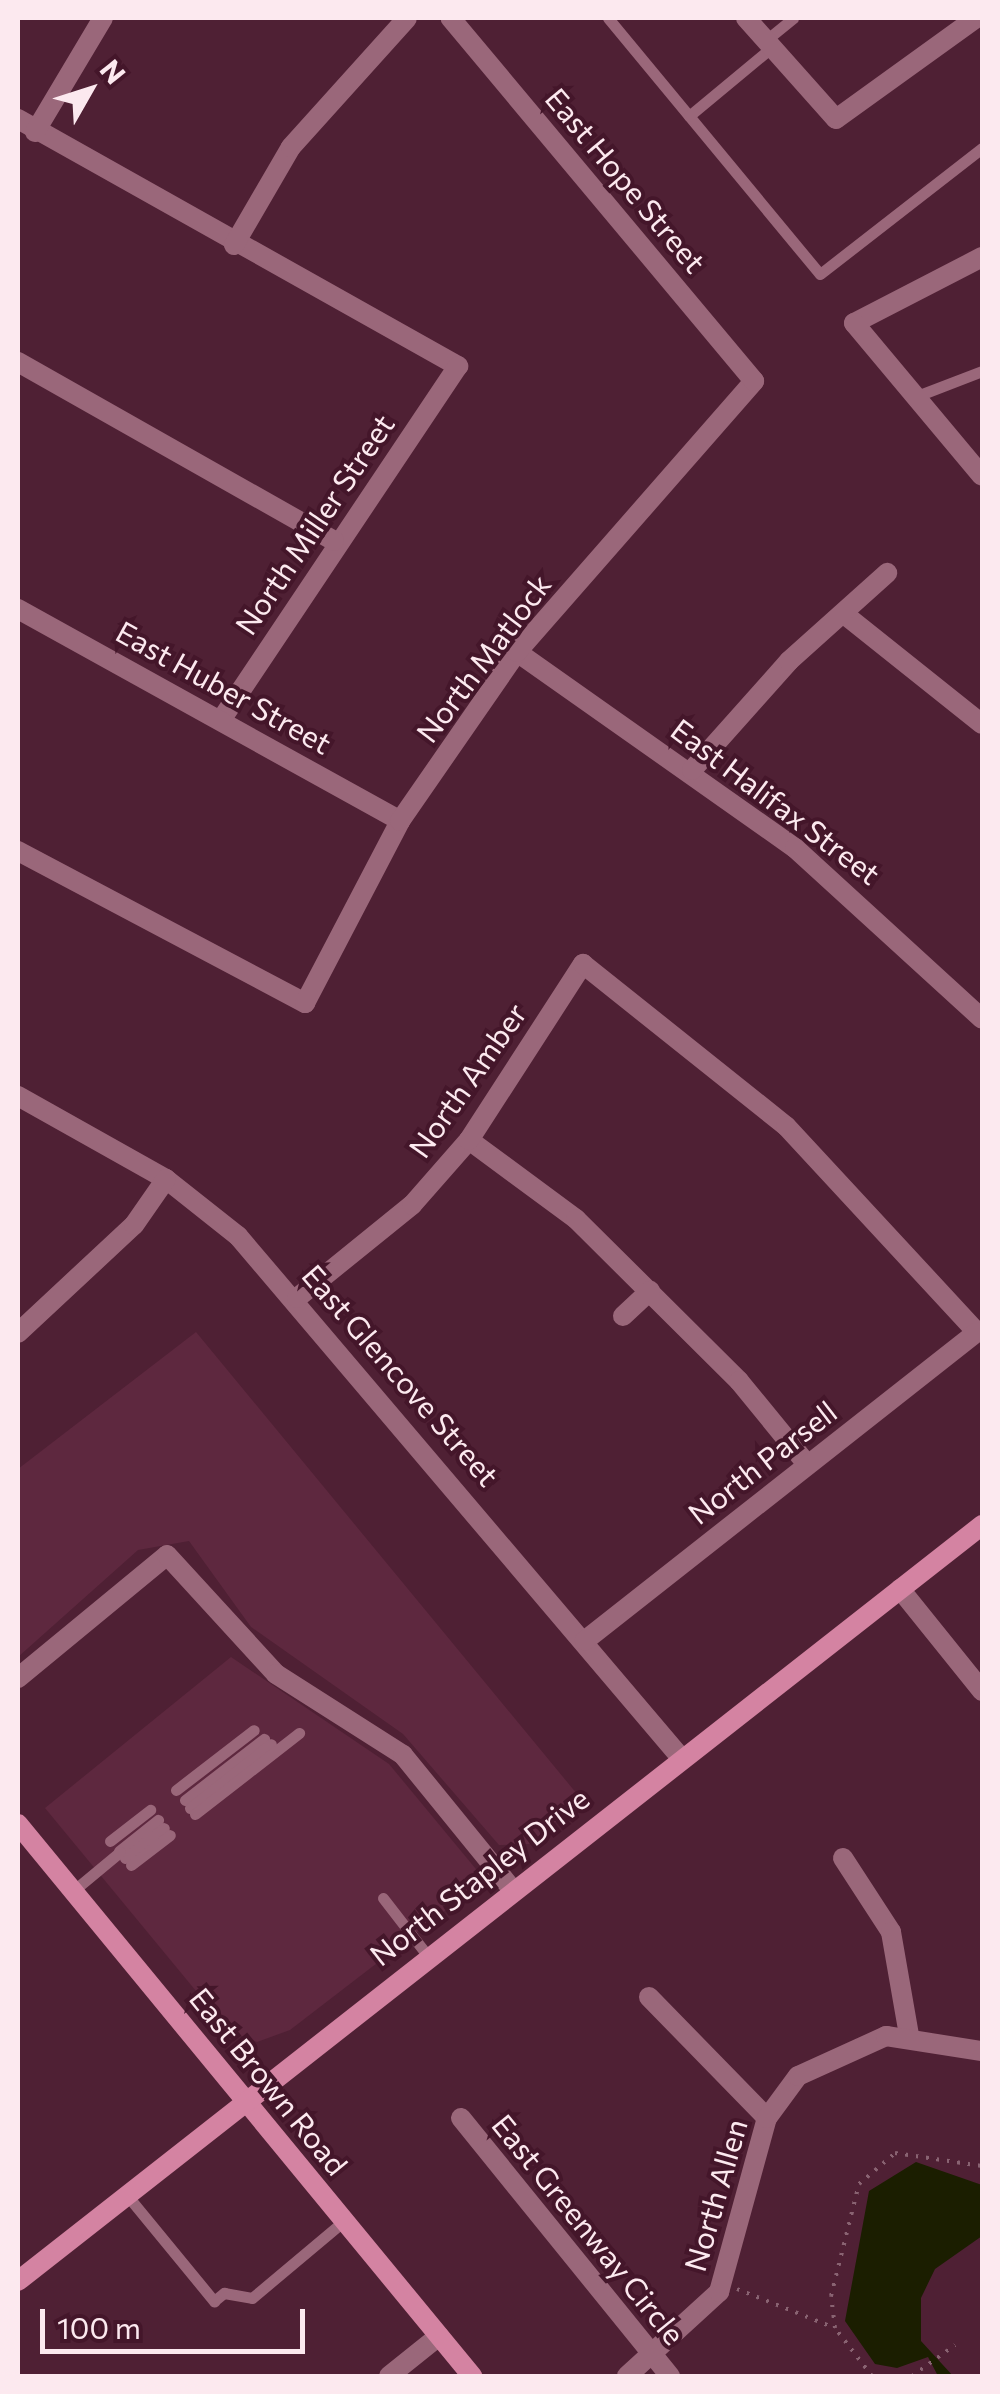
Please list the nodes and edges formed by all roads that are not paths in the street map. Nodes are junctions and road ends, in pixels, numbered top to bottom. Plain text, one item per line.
1 (103, 18) edge
2 (408, 18) edge
3 (451, 18) edge
4 (608, 18) edge
5 (746, 18) edge
6 (793, 18) edge
7 (976, 18) edge
8 (768, 44) junction
9 (689, 116) junction
10 (18, 119) edge
11 (35, 132) junction
12 (982, 148) edge
13 (234, 245) junction
14 (982, 257) edge
15 (18, 362) edge
16 (982, 371) edge
17 (754, 381) joint
18 (918, 396) junction
19 (982, 476) edge
20 (334, 541) junction
21 (887, 573) dead end
22 (18, 609) edge
23 (844, 614) junction
24 (517, 652) junction
25 (222, 718) junction
26 (982, 724) edge
27 (692, 770) junction
28 (400, 821) junction
29 (18, 851) edge
30 (982, 1018) edge
31 (18, 1096) edge
32 (470, 1140) junction
33 (166, 1179) junction
34 (650, 1291) junction
35 (297, 1298) junction
36 (622, 1316) dead end
37 (976, 1332) joint
38 (18, 1333) edge
39 (807, 1464) junction
40 (982, 1525) edge
41 (900, 1588) junction
42 (585, 1640) junction
43 (18, 1678) edge
44 (982, 1691) edge
45 (300, 1734) dead end
46 (682, 1758) junction
47 (187, 1803) junction
48 (18, 1824) edge
49 (121, 1854) junction
50 (844, 1858) dead end
51 (512, 1888) junction
52 (74, 1891) junction
53 (384, 1898) dead end
54 (426, 1954) junction
55 (649, 1997) dead end
56 (909, 2035) junction
57 (982, 2052) edge
58 (245, 2098) junction
59 (461, 2118) dead end
60 (767, 2118) junction
61 (126, 2194) junction
62 (345, 2220) junction
63 (18, 2281) edge
64 (439, 2336) junction
65 (652, 2356) junction
66 (389, 2376) edge
67 (472, 2376) edge
68 (626, 2376) edge
69 (670, 2376) edge

1 - 11 street
2 - 13 street
3 - 17 street, East Hope Street
4 - 9 lane
5 - 8 street
6 - 8 lane
7 - 8 street
8 - 9 lane
9 - 12 lane
10 - 11 street
11 - 13 street
13 - 20 street, North Miller Street
14 - 18 street
15 - 20 street
16 - 18 lane
17 - 24 street, North Matlock
18 - 19 street
20 - 25 street, North Miller Street
21 - 23 street
22 - 25 street, East Huber Street
23 - 26 street
23 - 27 street
24 - 27 street, East Halifax Street
24 - 28 street, North Matlock
25 - 28 street, East Huber Street
27 - 30 street, East Halifax Street
28 - 29 street, North Matlock
31 - 33 street, East Glencove Street
32 - 34 street
32 - 35 street, North Amber
32 - 37 street, North Amber
33 - 35 street, East Glencove Street
33 - 38 street
34 - 36 street
34 - 39 street
35 - 42 street, East Glencove Street
37 - 39 street, North Parsell
39 - 42 street, North Parsell
40 - 41 main road, North Stapley Drive
41 - 44 street
41 - 46 main road, North Stapley Drive
42 - 46 street, East Glencove Street
43 - 51 street
45 - 47 lane
46 - 51 main road, North Stapley Drive
47 - 47 lane
48 - 52 main road, East Brown Road
49 - 49 lane
49 - 52 lane
50 - 56 street
51 - 54 main road, North Stapley Drive
52 - 58 main road, East Brown Road
53 - 54 lane
54 - 58 main road, North Stapley Drive
55 - 60 street
56 - 57 street, North Allen
56 - 60 street, North Allen
58 - 61 main road, North Stapley Drive
58 - 62 main road, East Brown Road
59 - 65 street, East Greenway Circle
60 - 65 street, North Allen
61 - 62 lane
61 - 63 main road, North Stapley Drive
62 - 64 main road, East Brown Road
64 - 66 street
64 - 67 main road, East Brown Road
65 - 68 street, North Allen
65 - 69 street, East Greenway Circle

